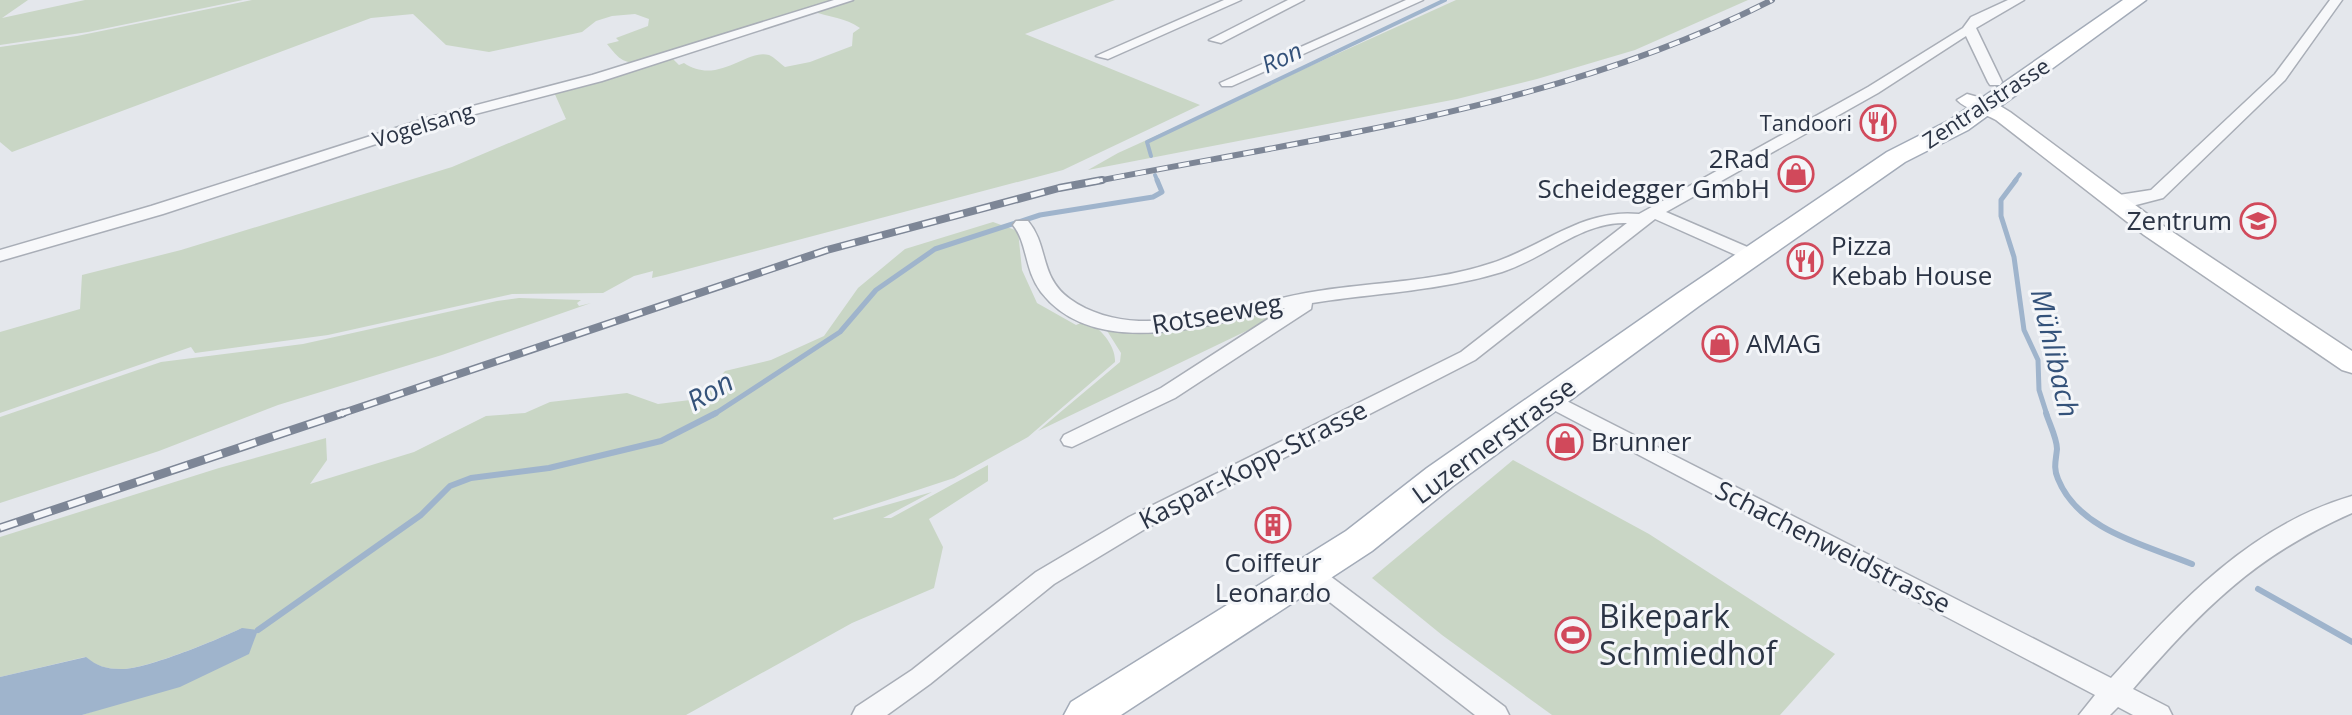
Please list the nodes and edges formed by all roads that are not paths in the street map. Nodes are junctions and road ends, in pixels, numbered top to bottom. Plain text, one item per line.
1 (847, 0) edge
2 (1235, 0) edge
3 (1298, 0) edge
4 (1417, 0) edge
5 (2018, 0) edge
6 (2114, 0) edge
7 (2136, 0) edge
8 (2336, 0) edge
9 (1972, 27) junction
10 (1216, 40) dead end
11 (1103, 56) dead end
12 (1995, 82) junction
13 (1227, 83) dead end
14 (1976, 102) junction
15 (1959, 125) junction
16 (2025, 134) junction
17 (1896, 157) junction
18 (2112, 201) junction
19 (1648, 216) junction
20 (1022, 225) dead end
21 (0, 256) edge
22 (1753, 256) junction
23 (1322, 297) junction
24 (2352, 364) edge
25 (1551, 400) junction
26 (1072, 440) dead end
27 (2352, 504) edge
28 (1309, 573) junction
29 (2116, 691) junction
30 (866, 715) edge
31 (1086, 715) edge
32 (1495, 715) edge
33 (2093, 715) edge
34 (2158, 715) edge

1 - 21 street, Vogelsang
2 - 11 street
3 - 10 street
4 - 13 street
5 - 9 street, Kaspar-Kopp-Strasse
6 - 12 main road, Zentralstrasse
7 - 14 main road, Zentralstrasse
8 - 18 street
9 - 12 street
9 - 19 street, Kaspar-Kopp-Strasse
12 - 14 main road, Zentralstrasse
14 - 15 main road, Zentralstrasse
14 - 16 main road
14 - 17 main road, Zentralstrasse
15 - 16 main road
15 - 17 main road, Zentralstrasse
16 - 18 main road
17 - 22 main road, Luzernerstrasse
18 - 24 main road
19 - 22 street, Rotseeweg
19 - 23 street, Rotseeweg
19 - 30 street, Kaspar-Kopp-Strasse
20 - 23 street, Rotseeweg
22 - 25 main road, Luzernerstrasse
23 - 26 street, Rotseeweg
25 - 28 main road, Luzernerstrasse
25 - 29 street, Schachenweidstrasse
27 - 29 street
28 - 31 main road, Luzernerstrasse
28 - 32 street
29 - 33 street
29 - 34 street, Schachenweidstrasse

